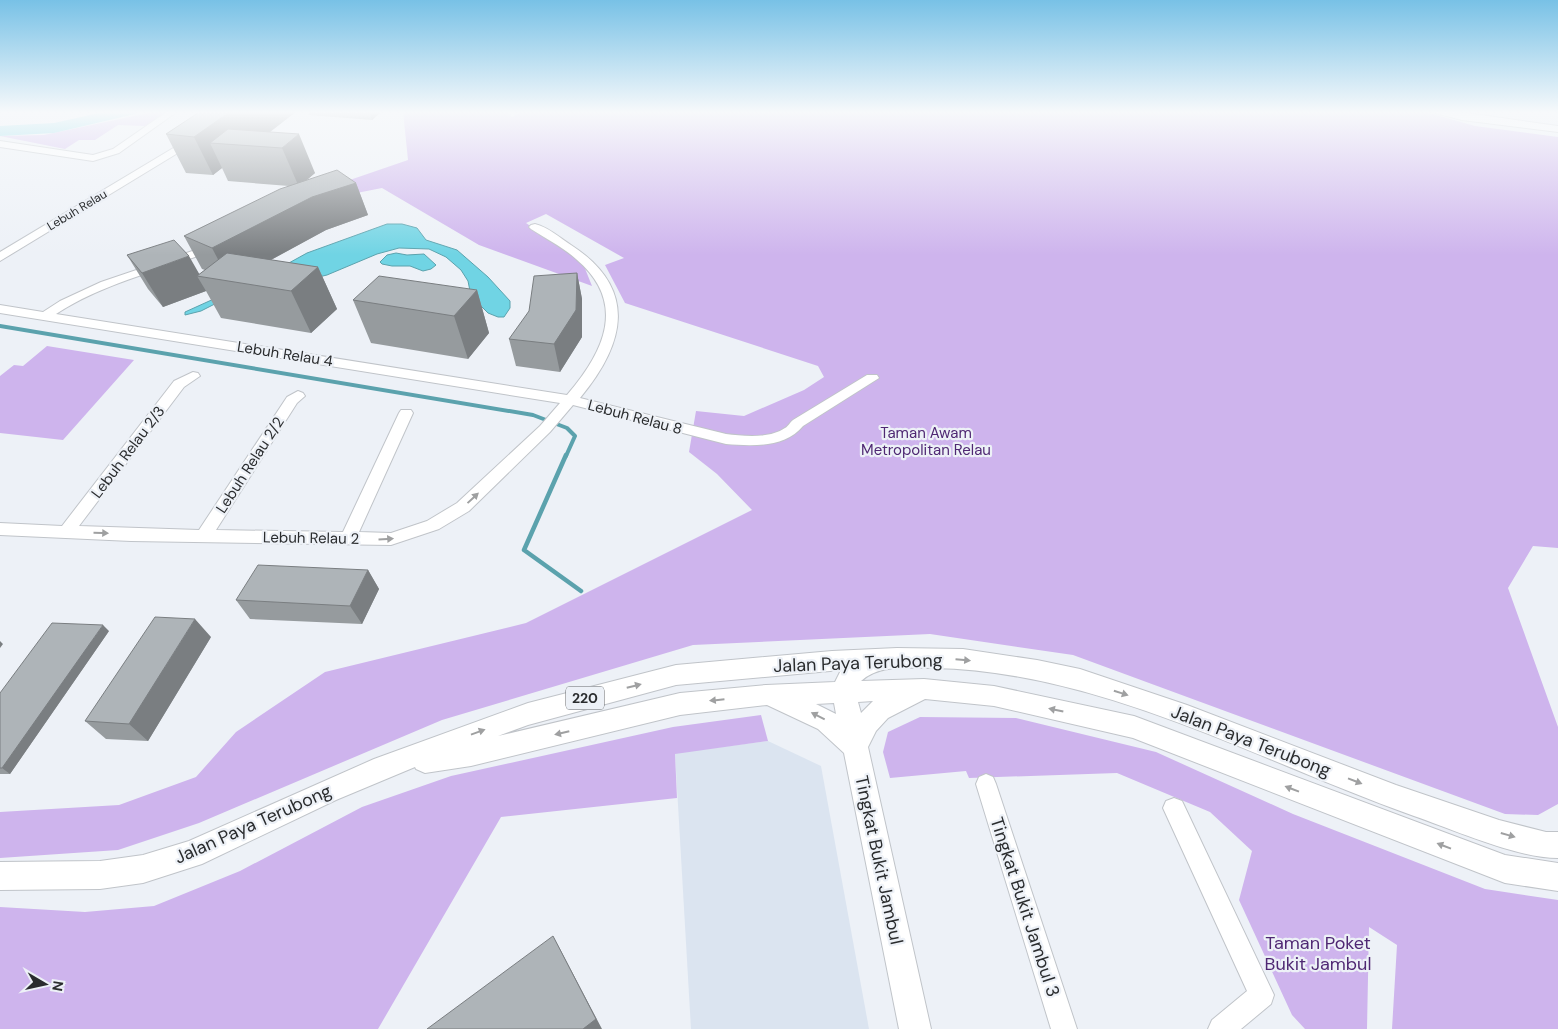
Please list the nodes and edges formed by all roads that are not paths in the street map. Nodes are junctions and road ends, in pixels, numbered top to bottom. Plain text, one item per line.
1 (160, 159) edge
2 (534, 226) dead end
3 (227, 241) edge
4 (0, 256) edge
5 (0, 309) edge
6 (45, 316) junction
7 (193, 376) dead end
8 (872, 378) dead end
9 (298, 396) dead end
10 (570, 400) junction
11 (406, 413) dead end
12 (0, 529) edge
13 (66, 532) junction
14 (204, 536) junction
15 (348, 539) junction
16 (896, 658) junction
17 (795, 664) junction
18 (924, 689) junction
19 (844, 692) junction
20 (766, 695) junction
21 (855, 747) junction
22 (383, 767) junction
23 (986, 784) dead end
24 (1174, 808) dead end
25 (1558, 845) edge
26 (0, 876) edge
27 (1558, 877) edge
28 (915, 1029) edge
29 (1064, 1029) edge
30 (1220, 1029) edge

1 - 4 street, Lebuh Relau
2 - 10 street, Lebuh Relau 8
3 - 6 street
5 - 6 street, Lebuh Relau 4
6 - 10 street, Lebuh Relau 4
7 - 13 street, Lebuh Relau 2/3
8 - 10 street, Lebuh Relau 8
9 - 14 street, Lebuh Relau 2/2
15 -> 10 street, Lebuh Relau 2
11 - 15 street
12 - 13 street, Lebuh Relau 2
13 -> 14 street, Lebuh Relau 2
14 - 15 street, Lebuh Relau 2
16 - 17 main road, Jalan Paya Terubong / 220
16 - 19 main road
16 -> 25 main road, Jalan Paya Terubong / 220
17 - 19 main road
22 -> 17 main road, Jalan Paya Terubong / 220
18 - 19 main road, Jalan Paya Terubong / 220
18 - 21 main road
27 -> 18 main road, Jalan Paya Terubong / 220
19 - 20 main road, Jalan Paya Terubong / 220
19 - 21 main road, Tingkat Bukit Jambul
21 -> 20 main road
20 -> 22 main road, Jalan Paya Terubong / 220
21 - 28 main road, Tingkat Bukit Jambul
22 - 26 main road, Jalan Paya Terubong / 220
23 - 29 street, Tingkat Bukit Jambul 3
24 - 30 street

